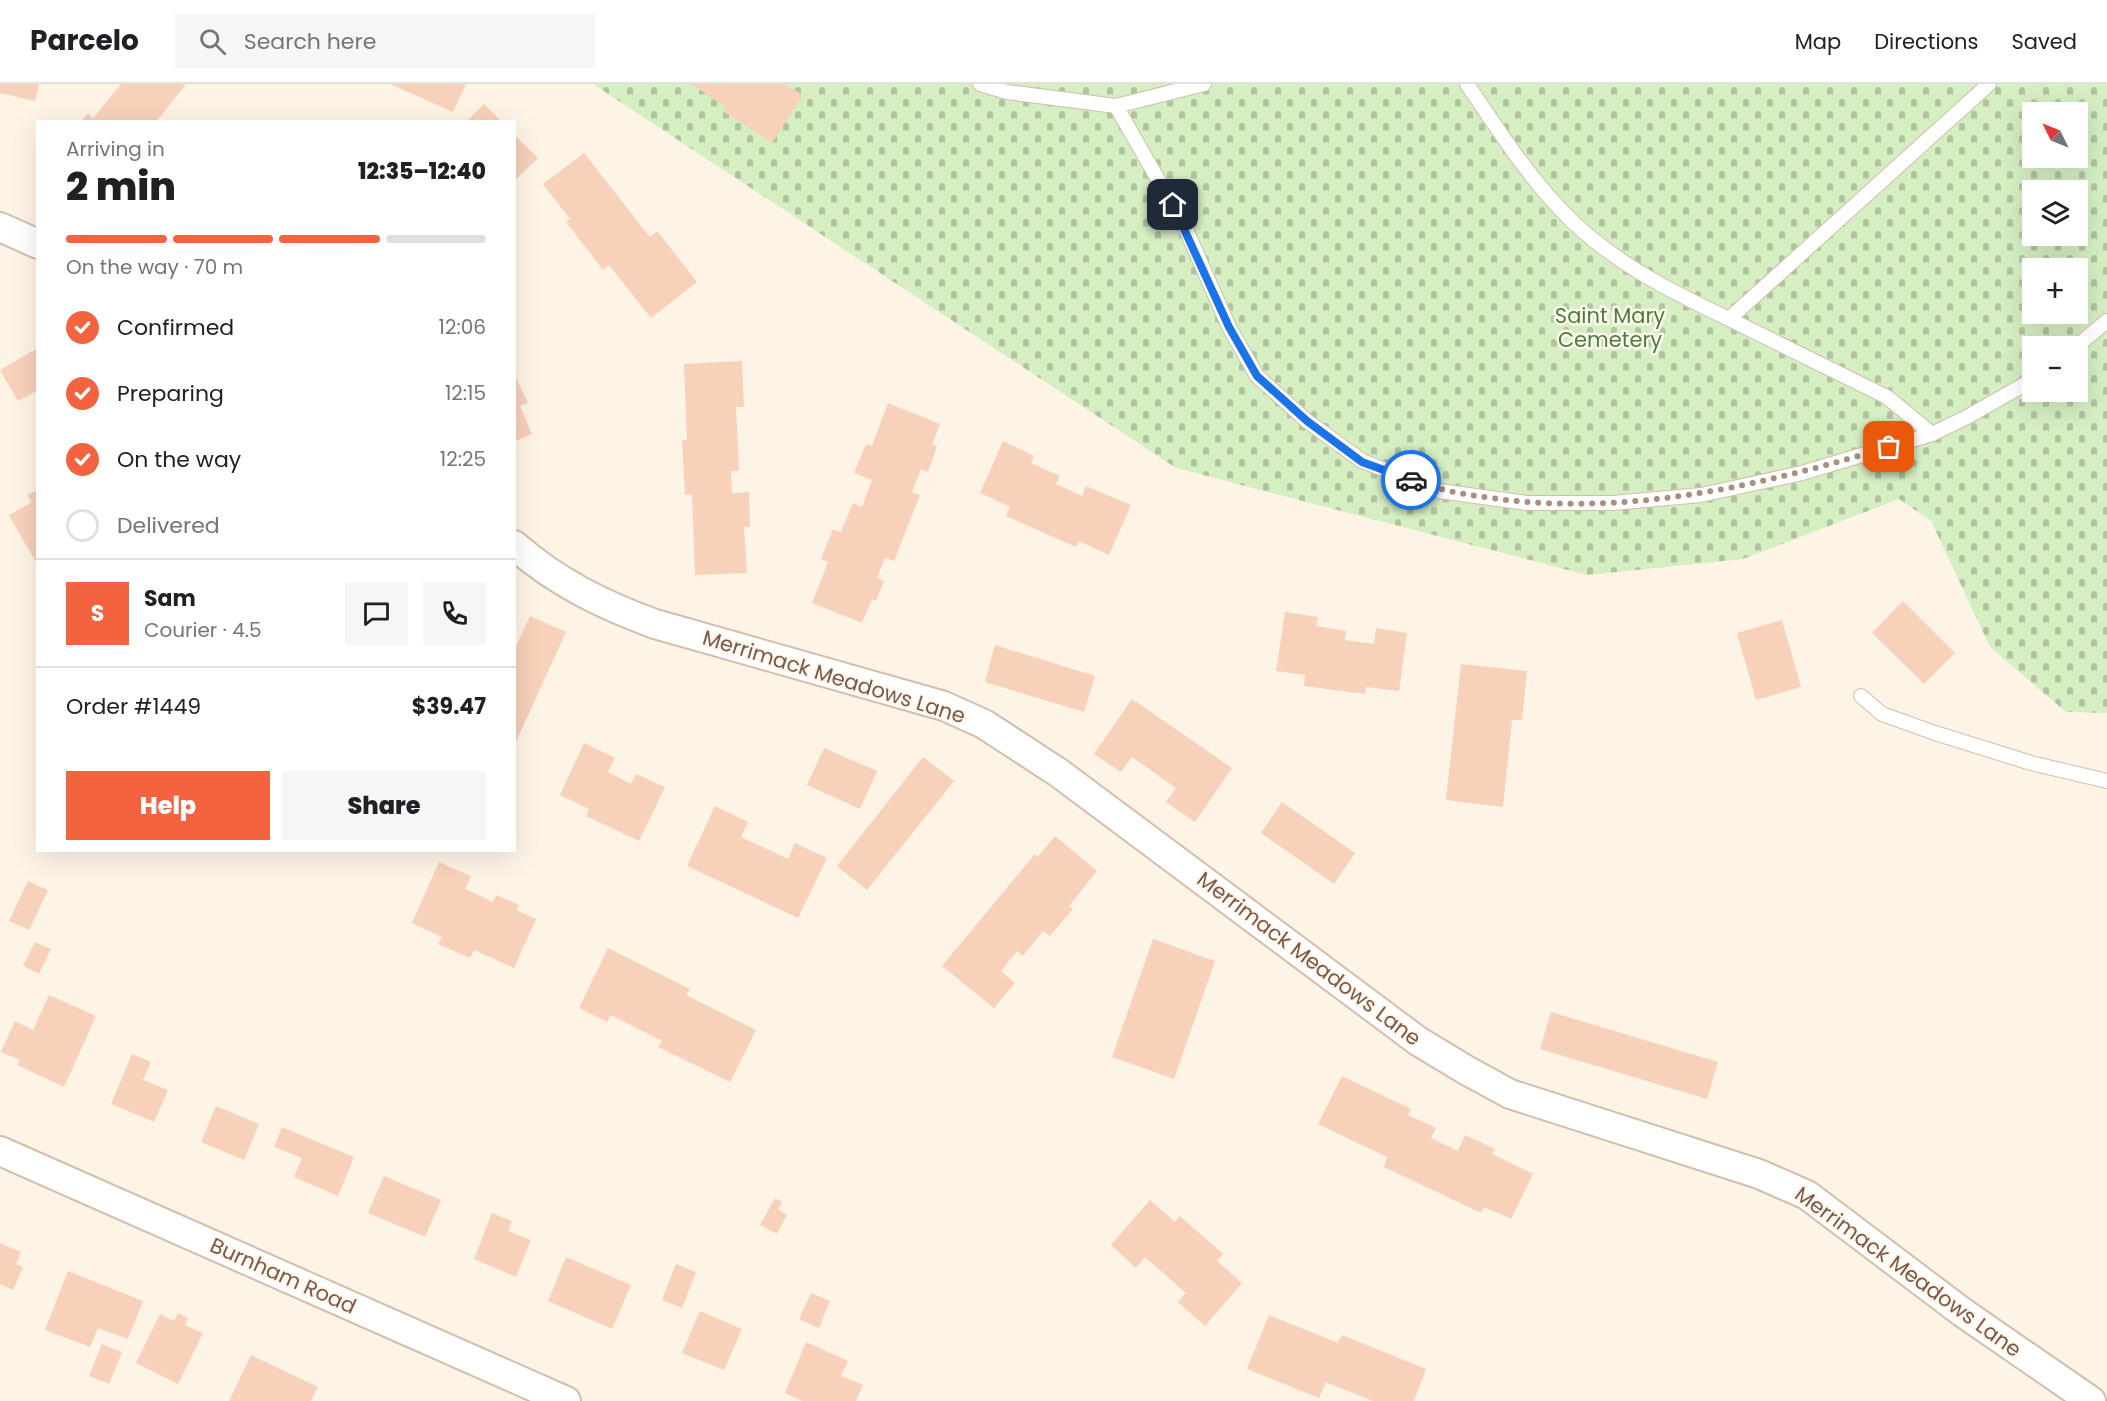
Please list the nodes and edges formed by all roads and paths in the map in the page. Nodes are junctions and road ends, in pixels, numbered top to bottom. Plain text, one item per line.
1 (980, 84) edge
2 (1204, 84) edge
3 (1467, 84) edge
4 (1989, 84) edge
5 (1116, 106) junction
6 (0, 227) edge
7 (36, 243) edge
8 (1729, 319) junction
9 (2107, 321) edge
10 (2088, 337) edge
11 (2022, 386) edge
12 (1932, 434) junction
13 (516, 547) edge
14 (1861, 696) dead end
15 (2107, 781) edge
16 (0, 1151) edge
17 (566, 1401) edge
18 (2091, 1401) edge

1 - 5 lane
2 - 5 lane
3 - 8 lane
4 - 8 lane
5 - 12 lane
6 - 7 street
8 - 12 lane
9 - 10 lane
11 - 12 lane
13 - 18 street, Merrimack Meadows Lane
14 - 15 lane
16 - 17 street, Burnham Road

